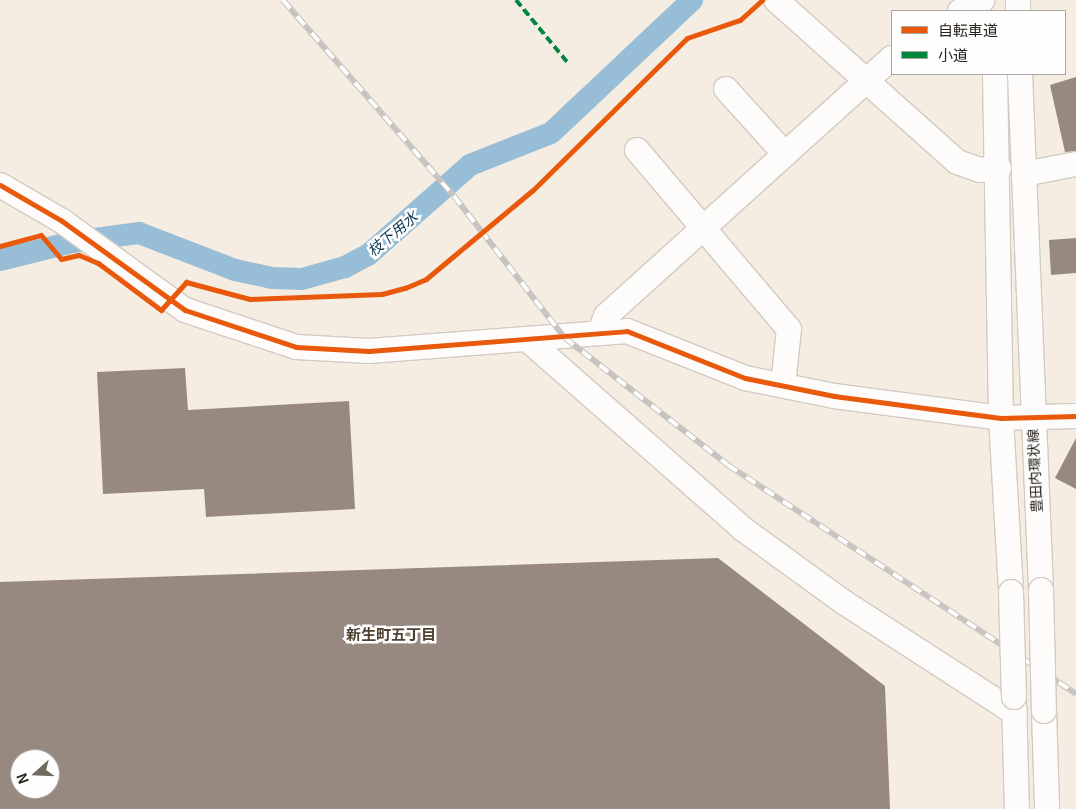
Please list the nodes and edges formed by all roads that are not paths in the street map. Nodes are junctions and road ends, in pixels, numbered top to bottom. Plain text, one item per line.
1 (983, 0) edge
2 (785, 3) edge
3 (962, 10) edge
4 (891, 59) edge
5 (995, 75) edge
6 (1020, 75) edge
7 (866, 82) junction
8 (726, 90) dead end
9 (637, 150) dead end
10 (785, 154) junction
11 (1076, 164) edge
12 (999, 168) junction
13 (1024, 174) junction
14 (0, 185) edge
15 (703, 228) junction
16 (600, 331) junction
17 (528, 340) junction
18 (784, 386) junction
19 (1076, 416) edge
20 (1031, 417) junction
21 (1001, 418) junction
22 (1014, 705) junction
23 (1017, 809) edge
24 (1047, 809) edge

1 - 3 street
2 - 7 street
4 - 7 street
5 - 12 street
6 - 13 street, 豊田内環状線
7 - 10 street
7 - 12 street
8 - 10 street
9 - 15 street
10 - 15 street
11 - 13 street
12 - 21 street
13 - 20 street, 豊田内環状線
14 - 17 street
15 - 16 street
15 - 18 street
16 - 17 street
16 - 18 street
17 - 22 street
18 - 21 street
19 - 20 street
20 - 21 street
20 - 24 street, 豊田内環状線, bridge
21 - 22 street, bridge
22 - 23 street

